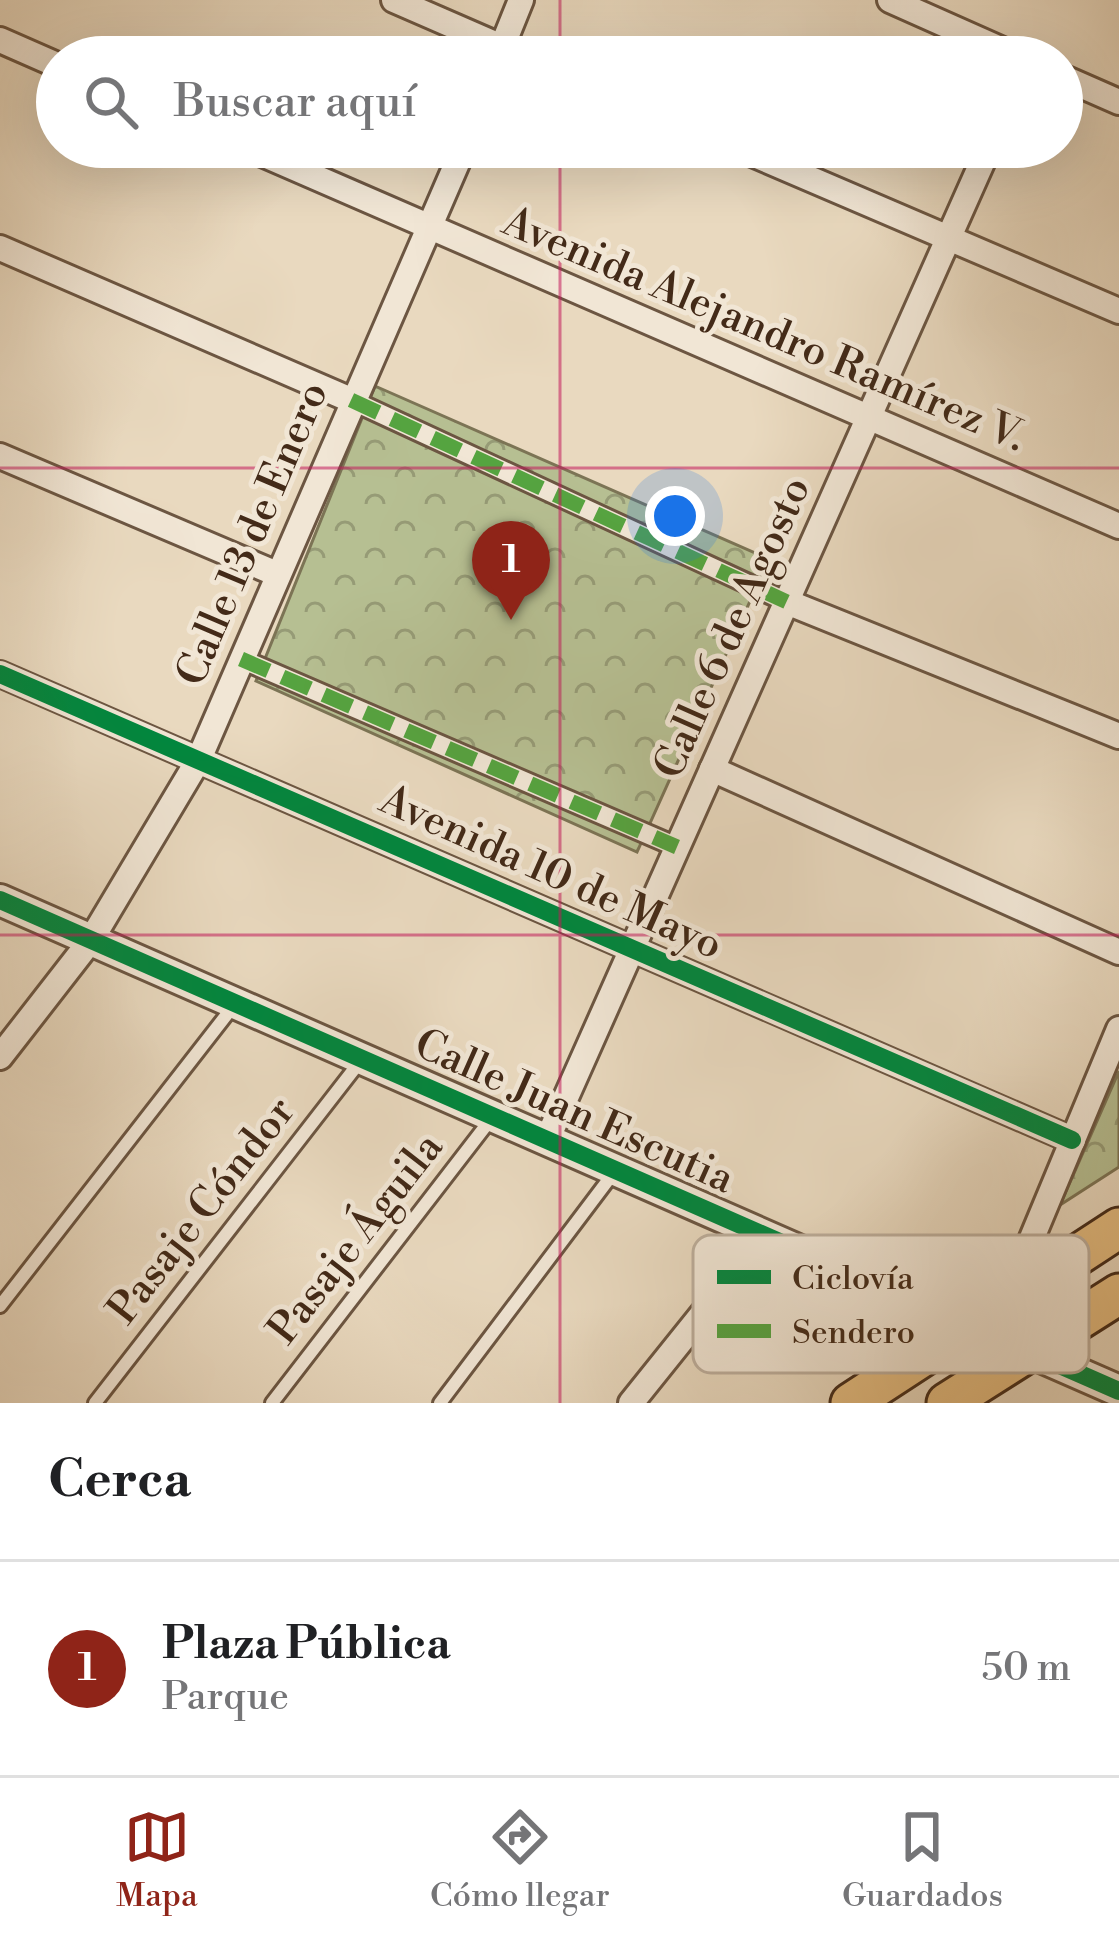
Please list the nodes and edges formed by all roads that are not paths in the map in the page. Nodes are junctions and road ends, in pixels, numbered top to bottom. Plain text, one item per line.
1 (394, 0) edge
2 (521, 0) edge
3 (902, 2) edge
4 (470, 36) edge
5 (512, 36) edge
6 (974, 36) edge
7 (0, 40) edge
8 (36, 55) edge
9 (1083, 86) edge
10 (1119, 102) edge
11 (295, 168) edge
12 (455, 168) edge
13 (785, 168) edge
14 (980, 168) edge
15 (431, 227) junction
16 (949, 238) junction
17 (0, 248) edge
18 (1119, 311) edge
19 (351, 400) junction
20 (869, 417) junction
21 (0, 456) edge
22 (1119, 526) edge
23 (278, 574) junction
24 (787, 602) junction
25 (242, 659) junction
26 (0, 674) edge
27 (1119, 736) edge
28 (199, 759) junction
29 (712, 770) junction
30 (677, 847) junction
31 (0, 900) edge
32 (91, 940) junction
33 (633, 948) junction
34 (1119, 952) edge
35 (236, 1003) junction
36 (1119, 1029) edge
37 (0, 1057) edge
38 (362, 1059) junction
39 (493, 1116) junction
40 (548, 1140) junction
41 (1072, 1140) junction
42 (616, 1170) junction
43 (1119, 1228) edge
44 (763, 1235) edge
45 (1033, 1235) edge
46 (1089, 1248) edge
47 (1119, 1294) edge
48 (0, 1306) edge
49 (1089, 1313) edge
50 (693, 1326) edge
51 (899, 1373) edge
52 (995, 1373) edge
53 (1077, 1373) edge
54 (1119, 1391) edge
55 (94, 1403) edge
56 (272, 1403) edge
57 (440, 1403) edge
58 (631, 1403) edge
59 (851, 1403) edge
60 (947, 1403) edge
61 (1109, 1403) edge

1 - 4 street
2 - 5 street
3 - 6 street
7 - 8 street
9 - 10 street
11 - 15 street, Avenida Alejandro Ramírez V.
12 - 15 street, Calle 13 de Enero
13 - 16 street
14 - 16 street, Calle 6 de Agosto
15 - 19 street, Calle 13 de Enero
15 - 20 street, Avenida Alejandro Ramírez V.
16 - 18 street
16 - 20 street, Calle 6 de Agosto
17 - 19 street
19 - 23 street, Calle 13 de Enero
19 - 24 street
20 - 22 street, Avenida Alejandro Ramírez V.
20 - 24 street, Calle 6 de Agosto
21 - 23 street
23 - 25 street, Calle 13 de Enero
24 - 27 street
24 - 29 street, Calle 6 de Agosto
25 - 28 street, Calle 13 de Enero
25 - 30 street
26 - 28 street, Avenida 10 de Mayo
28 - 32 street, Calle 13 de Enero
28 - 33 street, Avenida 10 de Mayo
29 - 30 street, Calle 6 de Agosto
29 - 34 street
30 - 33 street, Calle 6 de Agosto
31 - 32 street, Calle Juan Escutia
32 - 35 street, Calle Juan Escutia
32 - 37 street, Calle 13 de Enero
33 - 40 street, Calle 6 de Agosto
33 - 41 street, Avenida 10 de Mayo
35 - 38 street, Calle Juan Escutia
35 - 48 lane
36 - 41 street
38 - 39 street, Calle Juan Escutia
38 - 55 lane, Pasaje Cóndor
39 - 40 street, Calle Juan Escutia
39 - 56 lane, Pasaje Águila
40 - 42 street, Calle Juan Escutia
41 - 45 street
42 - 44 street, Calle Juan Escutia
42 - 57 lane
43 - 46 main road
47 - 49 main road
50 - 58 street
51 - 59 main road
52 - 60 main road
53 - 54 street, Calle Juan Escutia
54 - 61 lane

